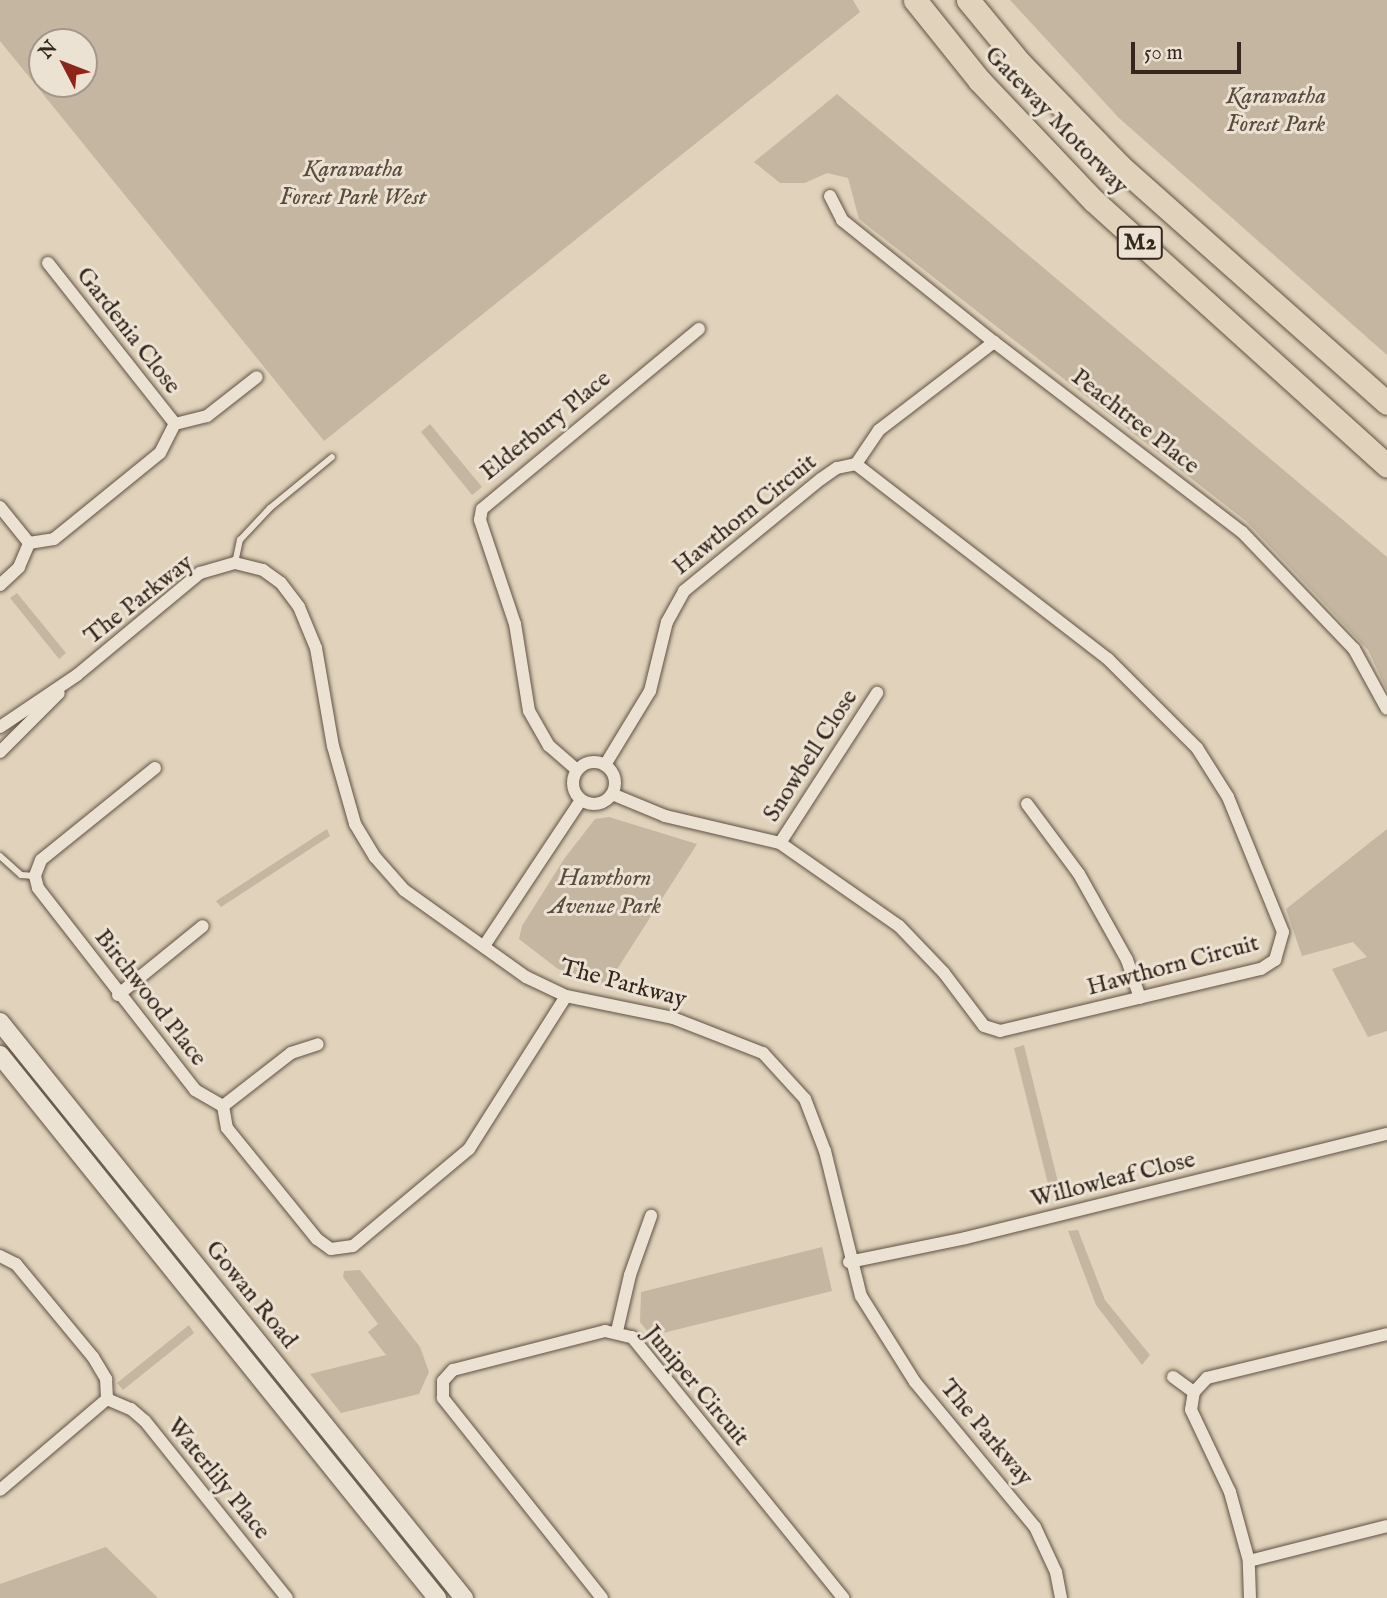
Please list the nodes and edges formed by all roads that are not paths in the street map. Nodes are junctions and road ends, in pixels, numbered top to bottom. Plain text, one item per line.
1 (915, 0) edge
2 (968, 0) edge
3 (830, 196) dead end
4 (48, 264) dead end
5 (699, 329) dead end
6 (993, 342) junction
7 (257, 377) dead end
8 (1387, 403) edge
9 (176, 424) junction
10 (332, 457) dead end
11 (856, 464) junction
12 (1387, 466) edge
13 (0, 507) edge
14 (29, 544) junction
15 (235, 564) junction
16 (0, 584) edge
17 (77, 675) junction
18 (877, 693) dead end
19 (1387, 709) edge
20 (0, 727) edge
21 (0, 752) edge
22 (605, 765) junction
23 (155, 768) dead end
24 (578, 770) junction
25 (612, 794) junction
26 (581, 800) junction
27 (1027, 804) dead end
28 (780, 843) junction
29 (0, 856) edge
30 (35, 876) junction
31 (203, 926) dead end
32 (484, 946) junction
33 (118, 995) junction
34 (566, 996) junction
35 (1140, 998) junction
36 (0, 1022) edge
37 (318, 1044) dead end
38 (0, 1055) edge
39 (223, 1106) junction
40 (1387, 1134) edge
41 (651, 1216) dead end
42 (0, 1256) edge
43 (849, 1262) junction
44 (617, 1331) junction
45 (1387, 1334) edge
46 (1173, 1377) dead end
47 (1194, 1392) junction
48 (107, 1399) junction
49 (0, 1490) edge
50 (1387, 1526) edge
51 (1249, 1561) junction
52 (287, 1598) edge
53 (437, 1598) edge
54 (464, 1598) edge
55 (602, 1598) edge
56 (843, 1598) edge
57 (1061, 1598) edge
58 (1251, 1598) edge

1 - 12 highway, Gateway Motorway / M2
2 - 8 highway, Gateway Motorway / M2
3 - 6 street, Peachtree Place
4 - 9 street, Gardenia Close
5 - 24 street, Elderbury Place
6 - 11 street, Hawthorn Circuit
6 - 19 street, Peachtree Place
7 - 9 street
9 - 14 street
10 - 15 lane
11 - 22 street, Hawthorn Circuit
11 - 35 street, Hawthorn Circuit
13 - 14 street
14 - 16 street
15 - 17 street, The Parkway
15 - 32 street, The Parkway
17 - 20 street, The Parkway
17 - 21 street, The Parkway
18 - 28 street, Snowbell Close
22 - 24 street
22 - 25 street
23 - 30 street
24 - 26 street
25 - 26 street
25 - 28 street, Hawthorn Circuit
26 - 32 street
27 - 35 street
28 - 35 street, Hawthorn Circuit
29 - 30 lane
30 - 33 street, Birchwood Place
31 - 33 street
32 - 34 street, The Parkway
33 - 39 street, Birchwood Place
34 - 39 street
34 - 43 street, The Parkway
36 - 54 main road, Gowan Road
37 - 39 street
38 - 53 main road, Gowan Road
40 - 43 street, Willowleaf Close
41 - 44 street
42 - 48 street
43 - 57 street, The Parkway
44 - 55 street, Juniper Circuit
44 - 56 street, Juniper Circuit
45 - 47 street
46 - 47 street
47 - 51 street
48 - 49 street
48 - 52 street, Waterlily Place
50 - 51 street
51 - 58 street

